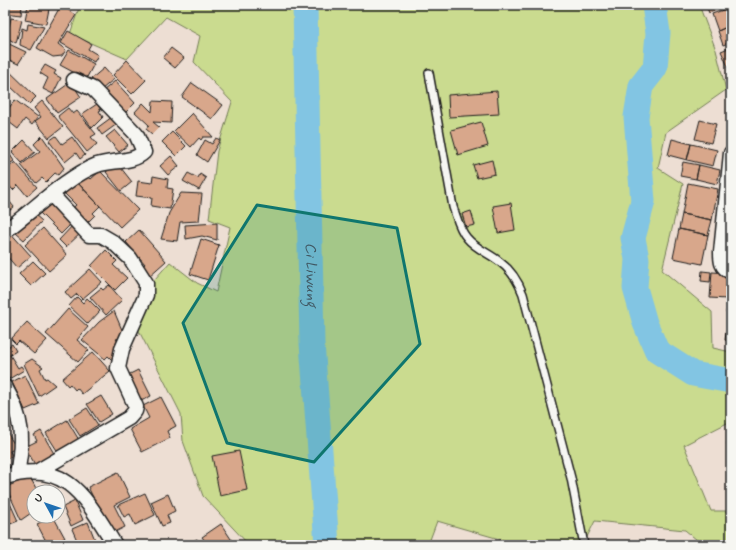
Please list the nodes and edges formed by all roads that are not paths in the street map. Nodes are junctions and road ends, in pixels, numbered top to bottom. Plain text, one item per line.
1 (429, 72) dead end
2 (74, 80) dead end
3 (731, 154) edge
4 (51, 194) junction
5 (5, 231) edge
6 (731, 272) edge
7 (5, 387) edge
8 (38, 471) junction
9 (11, 475) edge
10 (115, 545) edge
11 (584, 545) edge

1 - 11 lane
2 - 4 street
3 - 6 street
4 - 5 street
4 - 8 street
7 - 9 street
8 - 9 street
8 - 10 street

